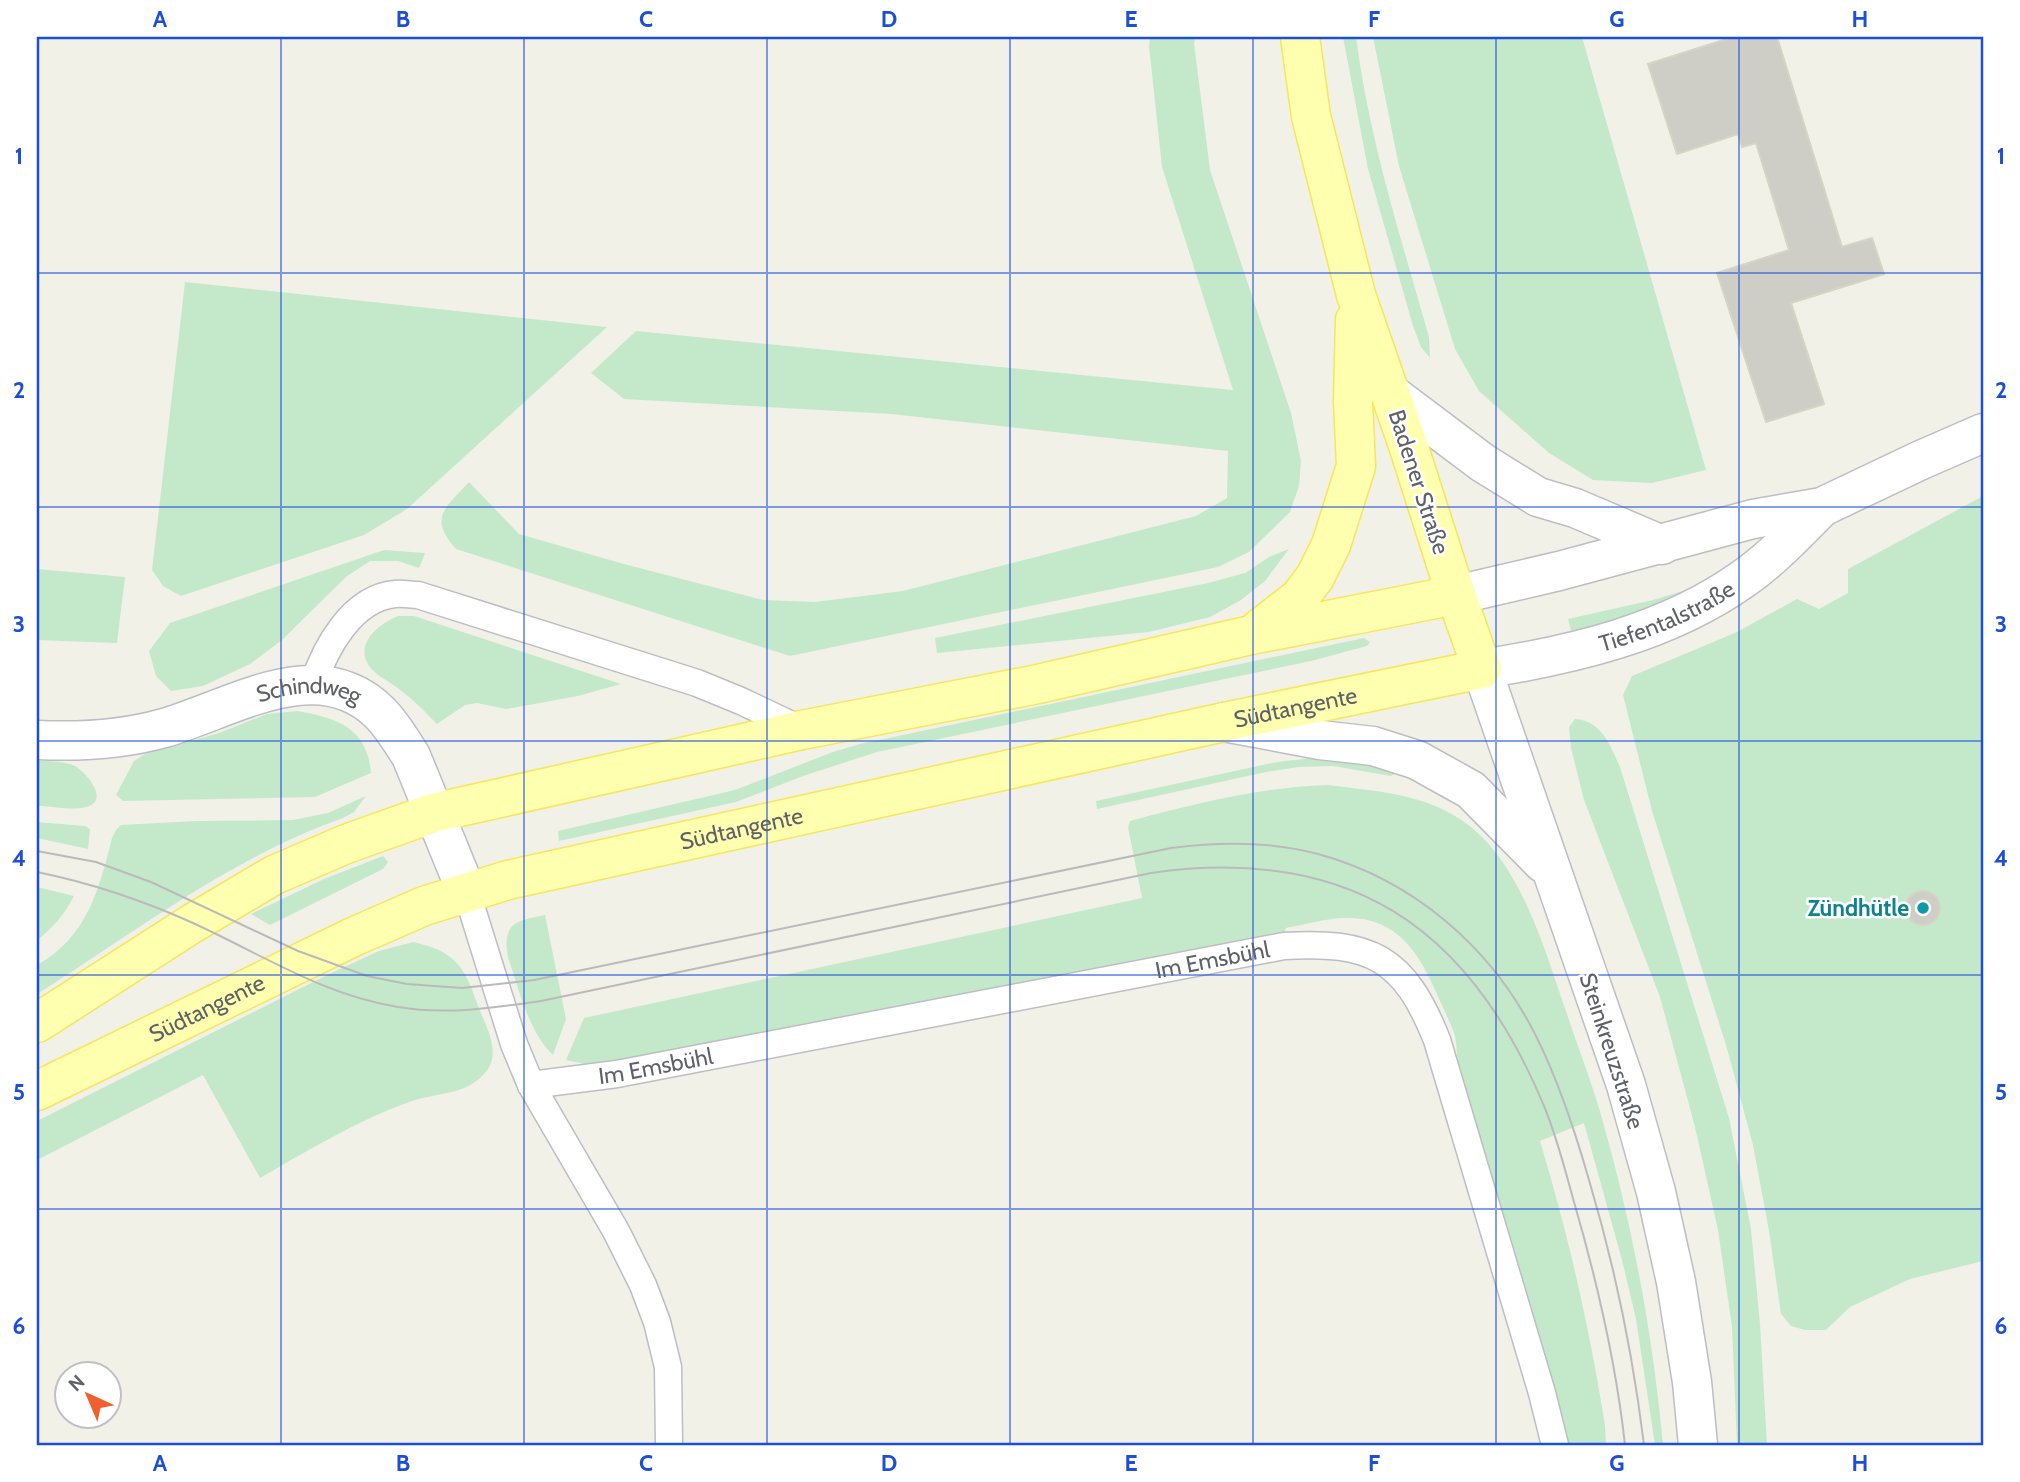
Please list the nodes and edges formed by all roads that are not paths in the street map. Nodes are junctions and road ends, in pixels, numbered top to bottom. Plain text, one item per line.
1 (1300, 37) edge
2 (1356, 295) junction
3 (1390, 393) junction
4 (1983, 433) edge
5 (1822, 507) junction
6 (1662, 545) junction
7 (1456, 595) junction
8 (1251, 635) junction
9 (1482, 669) junction
10 (313, 685) junction
11 (1224, 722) junction
12 (802, 730) junction
13 (37, 740) edge
14 (433, 813) junction
15 (1554, 875) junction
16 (467, 893) junction
17 (37, 1023) edge
18 (531, 1085) junction
19 (37, 1091) edge
20 (669, 1445) edge
21 (1555, 1445) edge
22 (1698, 1445) edge

1 - 2 main road, Badener Straße
2 - 3 main road, Badener Straße
2 - 8 main road, Badener Straße
3 - 6 street
3 - 7 main road, Badener Straße
4 - 5 street, Tiefentalstraße
5 - 6 street, Tiefentalstraße
5 - 9 street, Tiefentalstraße
6 - 7 street, Tiefentalstraße
7 - 8 main road
7 - 9 main road, Badener Straße
8 - 12 main road
9 - 11 main road, Südtangente
9 - 15 street, Steinkreuzstraße
10 - 12 lane
10 - 13 street, Schindweg
10 - 14 street, Schindweg
11 - 15 street
11 - 16 main road, Südtangente
12 - 14 main road
14 - 16 street, Schindweg
14 - 17 main road
15 - 22 street, Steinkreuzstraße
16 - 18 lane
16 - 19 main road, Südtangente
18 - 20 lane
18 - 21 lane, Im Emsbühl

